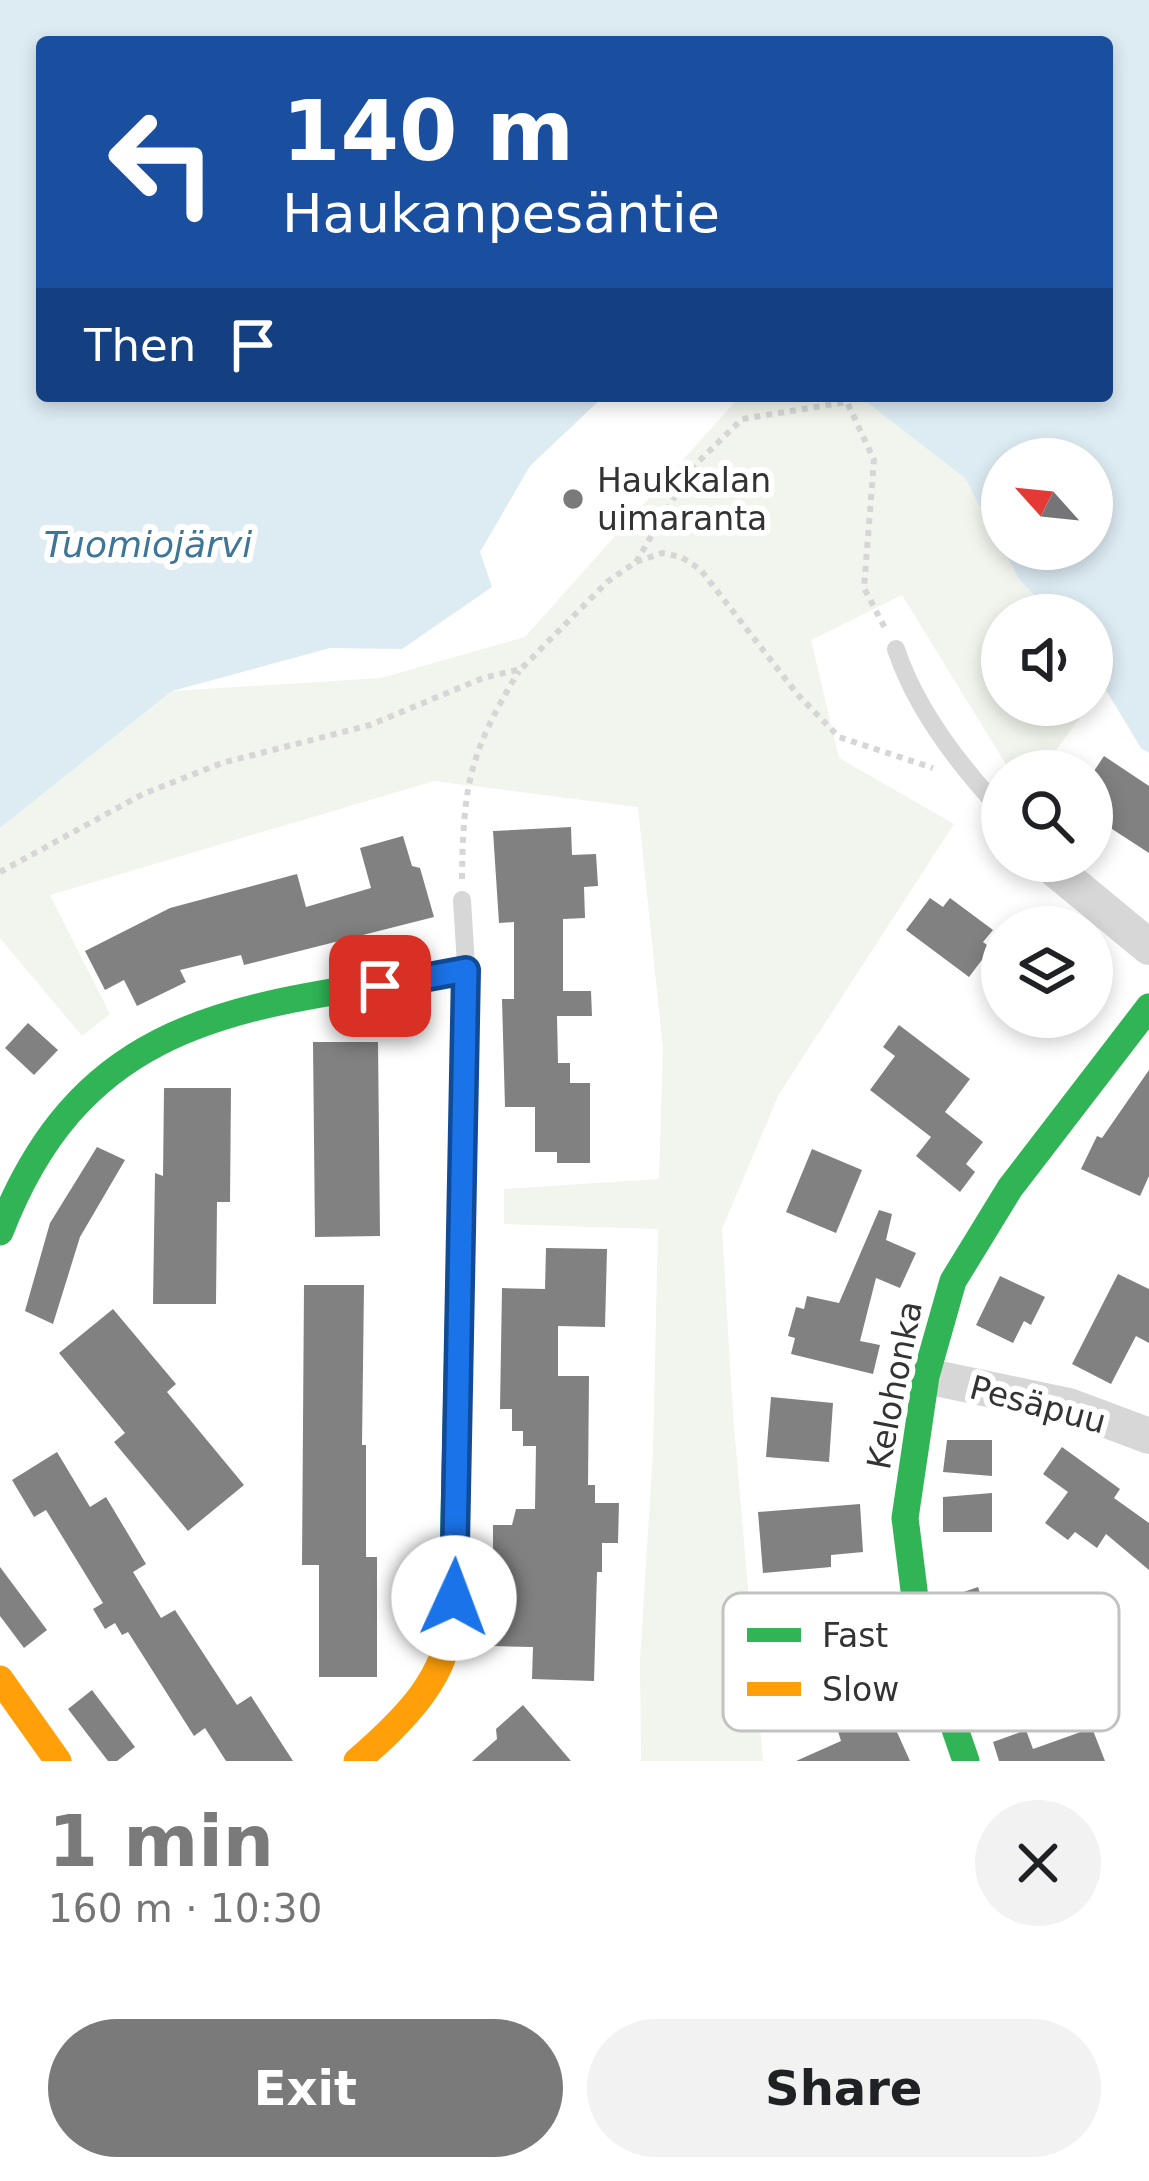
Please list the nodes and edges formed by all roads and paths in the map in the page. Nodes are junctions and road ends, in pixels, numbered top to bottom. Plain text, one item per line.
1 (636, 562) junction
2 (896, 649) joint
3 (521, 668) junction
4 (970, 777) junction
5 (981, 789) edge
6 (0, 872) edge
7 (1070, 882) edge
8 (462, 900) joint
9 (1149, 947) edge
10 (466, 970) junction
11 (1149, 1007) edge
12 (0, 1232) edge
13 (926, 1376) junction
14 (1149, 1436) edge
15 (914, 1593) edge
16 (0, 1678) edge
17 (956, 1731) edge
18 (58, 1761) edge
19 (357, 1761) edge
20 (966, 1761) edge

1 - 2 path
1 - 3 path
1 - 4 path
2 - 4 lane
3 - 6 path
3 - 8 path
4 - 5 lane
7 - 9 street
8 - 10 lane
10 - 12 street
10 - 19 street
11 - 13 street, Kelohonka
13 - 14 street, Pesäpuu
13 - 15 street, Kelohonka
16 - 18 street
17 - 20 street, Kelohonka

